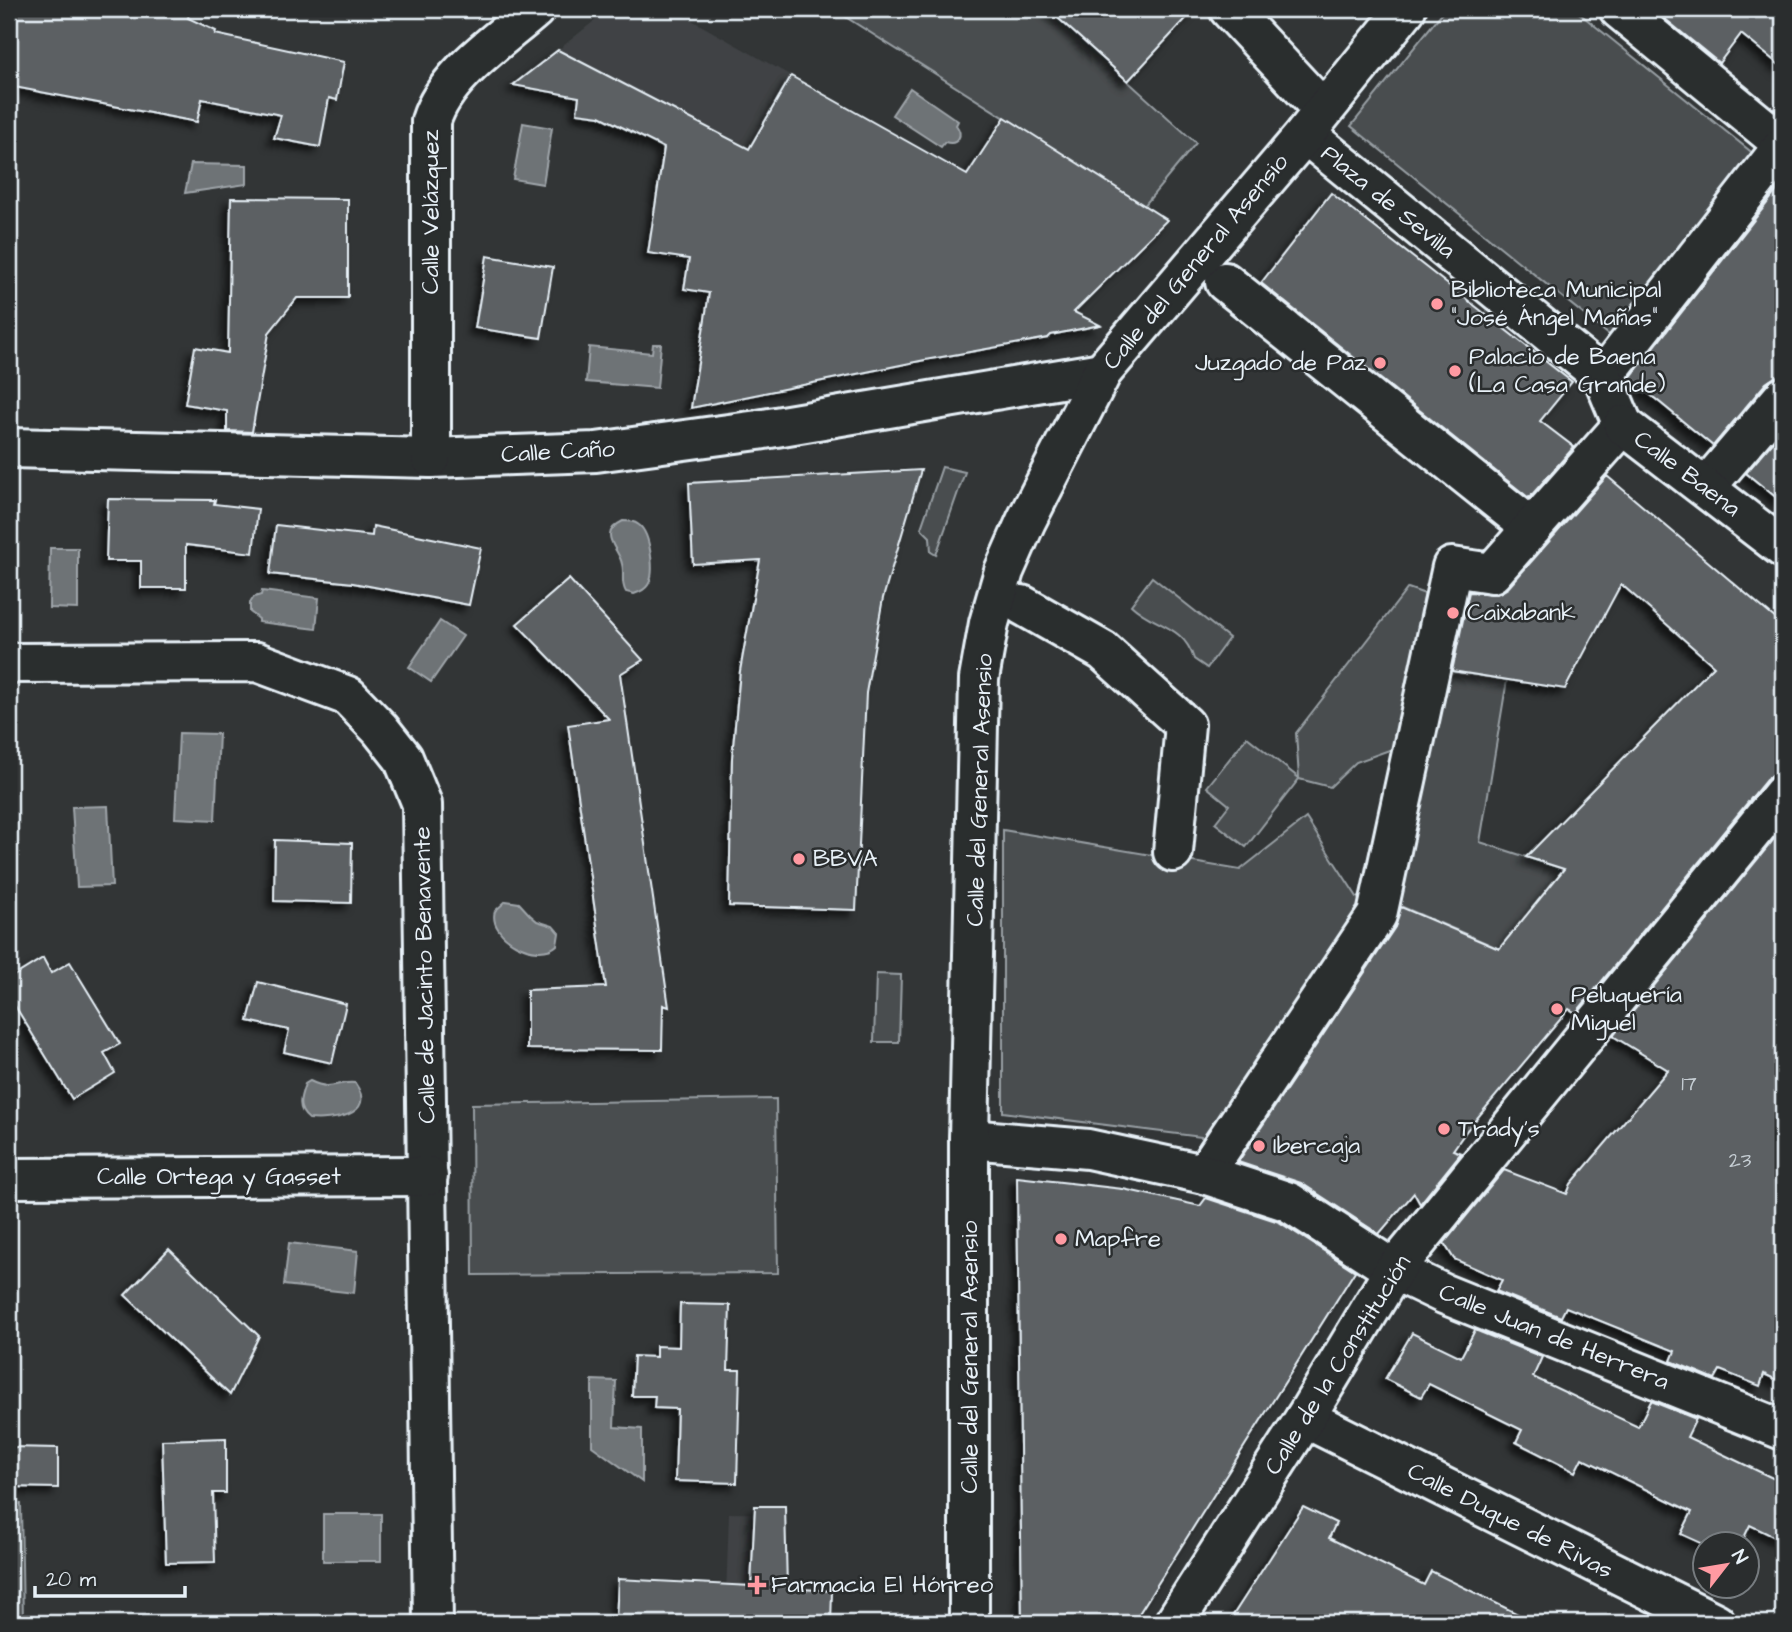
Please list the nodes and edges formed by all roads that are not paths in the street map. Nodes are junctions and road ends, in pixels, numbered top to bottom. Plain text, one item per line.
1 (535, 9) edge
2 (1229, 9) edge
3 (1406, 9) edge
4 (1619, 9) edge
5 (1314, 122) junction
6 (1783, 145) edge
7 (1225, 282) dead end
8 (1102, 372) junction
9 (1602, 377) junction
10 (1783, 397) edge
11 (1623, 425) junction
12 (9, 448) edge
13 (431, 458) junction
14 (1706, 487) junction
15 (1532, 528) junction
16 (1783, 548) edge
17 (1022, 605) dead end
18 (9, 663) edge
19 (1783, 793) edge
20 (1173, 852) dead end
21 (969, 1139) junction
22 (1204, 1174) junction
23 (428, 1176) junction
24 (9, 1178) edge
25 (1394, 1270) junction
26 (1305, 1418) junction
27 (1783, 1430) edge
28 (433, 1623) edge
29 (969, 1623) edge
30 (1174, 1623) edge
31 (1716, 1623) edge

1 - 13 street, Calle Velázquez
2 - 5 street, Plaza de Sevilla
3 - 5 street, Calle del General Asensio
4 - 6 street
5 - 8 street, Calle del General Asensio
5 - 9 street, Plaza de Sevilla
6 - 9 street
7 - 15 street
8 - 13 street, Calle Caño
8 - 21 street, Calle del General Asensio
9 - 11 street
10 - 14 street
11 - 14 street, Calle Baena
11 - 15 street
12 - 13 street, Calle Caño
14 - 16 street, Calle Baena
15 - 22 street
17 - 20 street
18 - 23 street, Calle de Jacinto Benavente
19 - 25 street, Calle de la Constitución
21 - 22 street, Calle Juan de Herrera
21 - 29 street, Calle del General Asensio
22 - 25 street, Calle Juan de Herrera
23 - 24 street, Calle Ortega y Gasset
23 - 28 street, Calle de Jacinto Benavente
25 - 26 street, Calle de la Constitución
25 - 27 street, Calle Juan de Herrera
26 - 30 street, Calle de la Constitución
26 - 31 street, Calle Duque de Rivas

